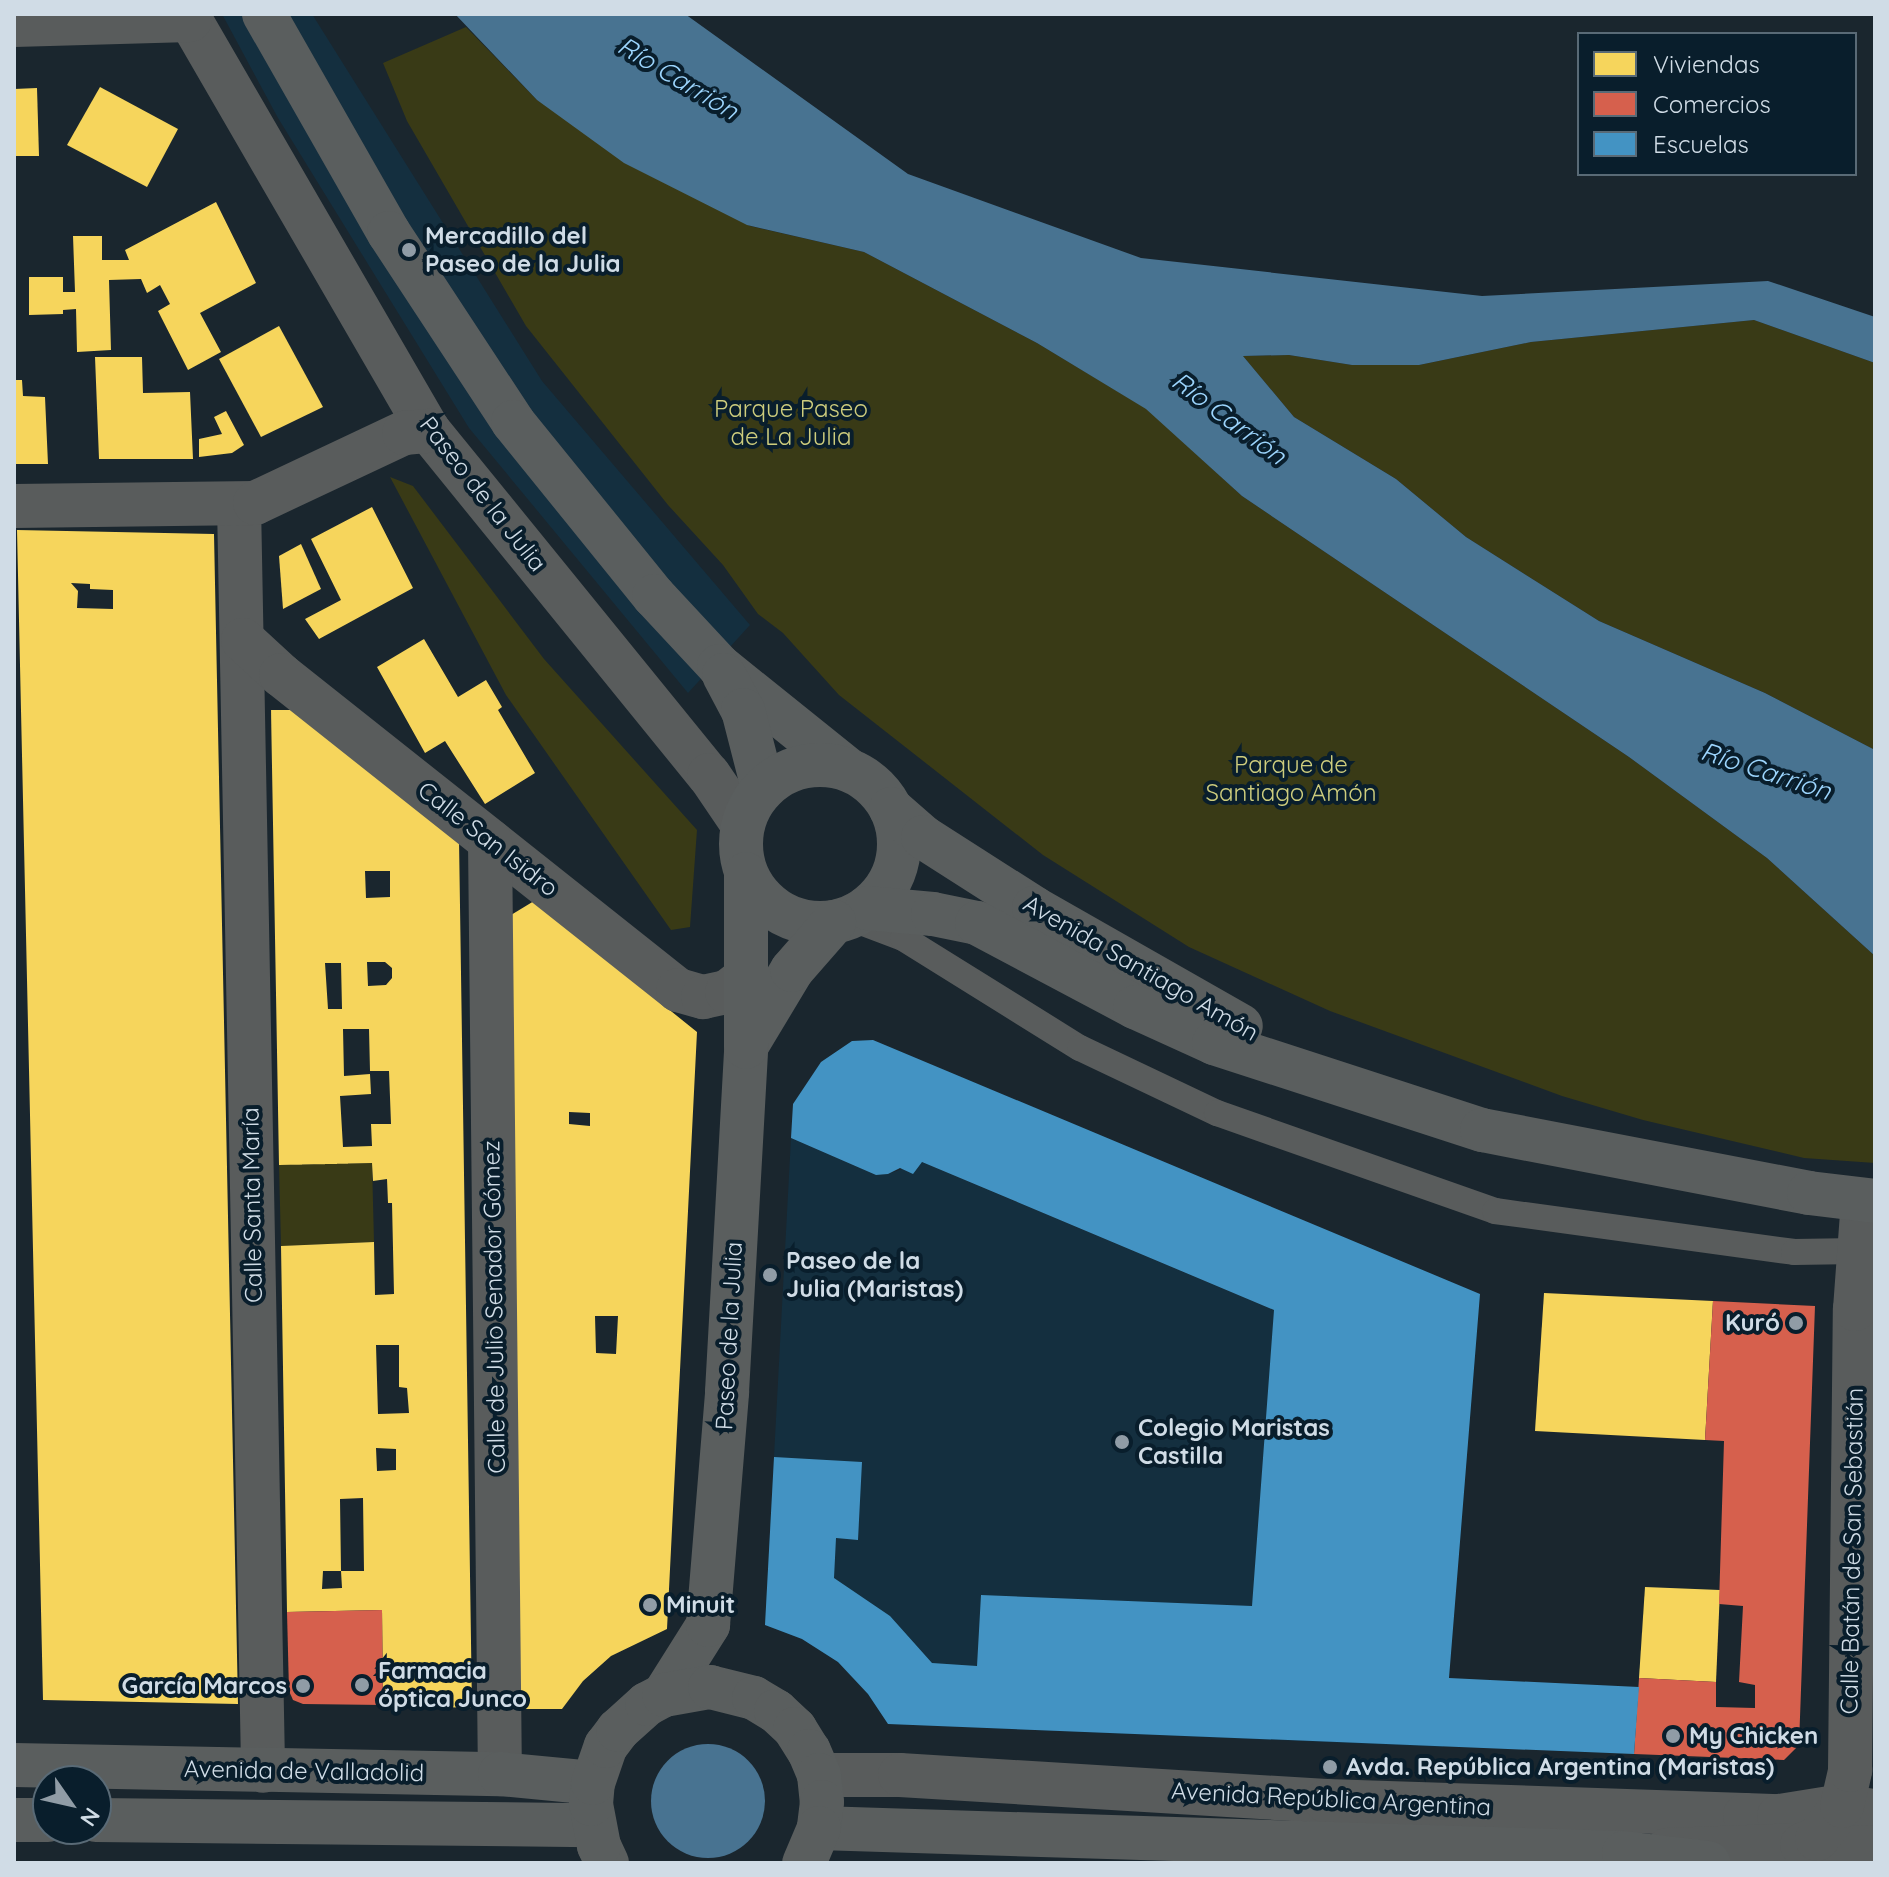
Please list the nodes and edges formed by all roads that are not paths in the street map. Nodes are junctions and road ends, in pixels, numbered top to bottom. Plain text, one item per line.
1 (264, 14) edge
2 (189, 17) edge
3 (14, 25) edge
4 (429, 431) junction
5 (239, 504) junction
6 (14, 506) edge
7 (243, 640) junction
8 (719, 666) junction
9 (847, 769) junction
10 (753, 807) junction
11 (891, 809) junction
12 (490, 841) junction
13 (746, 874) junction
14 (850, 916) junction
15 (746, 977) junction
16 (746, 1047) junction
17 (1405, 1105) junction
18 (1869, 1201) edge
19 (1857, 1251) junction
20 (708, 1625) junction
21 (664, 1695) junction
22 (754, 1698) junction
23 (14, 1765) edge
24 (263, 1771) junction
25 (500, 1774) junction
26 (819, 1775) junction
27 (1859, 1808) edge
28 (112, 1820) edge
29 (598, 1824) edge
30 (812, 1845) edge
31 (1802, 1845) junction
32 (1875, 1848) edge
33 (1624, 1853) junction
34 (1708, 1863) edge

1 - 8 street
2 - 3 street
2 - 4 street, Paseo de la Julia
4 - 5 street
4 - 10 street, Paseo de la Julia
5 - 6 street
5 - 7 street, Calle Santa María
7 - 12 street, Calle San Isidro
7 - 24 street, Calle Santa María
8 - 9 street
8 - 10 street
9 - 10 street
9 - 11 street
10 - 13 street
11 - 14 street
11 - 17 street, Avenida Santiago Amón
12 - 15 street, Calle San Isidro
12 - 25 street, Calle de Julio Senador Gómez
13 - 14 street
13 - 15 street, Paseo de la Julia
14 - 16 street, Paseo de la Julia
14 - 17 street, Avenida Santiago Amón
14 - 19 lane
15 - 16 street, Paseo de la Julia
16 - 20 street, Paseo de la Julia
17 - 18 street, Avenida Santiago Amón
18 - 19 street, Calle Batán de San Sebastián
19 - 27 street, Calle Batán de San Sebastián
20 - 21 street, Paseo de la Julia
20 - 22 street
21 - 22 street
21 - 29 street
22 - 26 street
23 - 24 street, Avenida de Valladolid
24 - 25 street, Avenida de Valladolid
25 - 29 street, Avenida de Valladolid
26 - 27 street, Avenida República Argentina
26 - 30 street
27 - 31 street
28 - 29 street, Avenida de Valladolid
30 - 33 street, Avenida República Argentina
31 - 32 street, Avenida República Argentina
31 - 33 street, Avenida República Argentina
33 - 34 street, Avenida República Argentina

